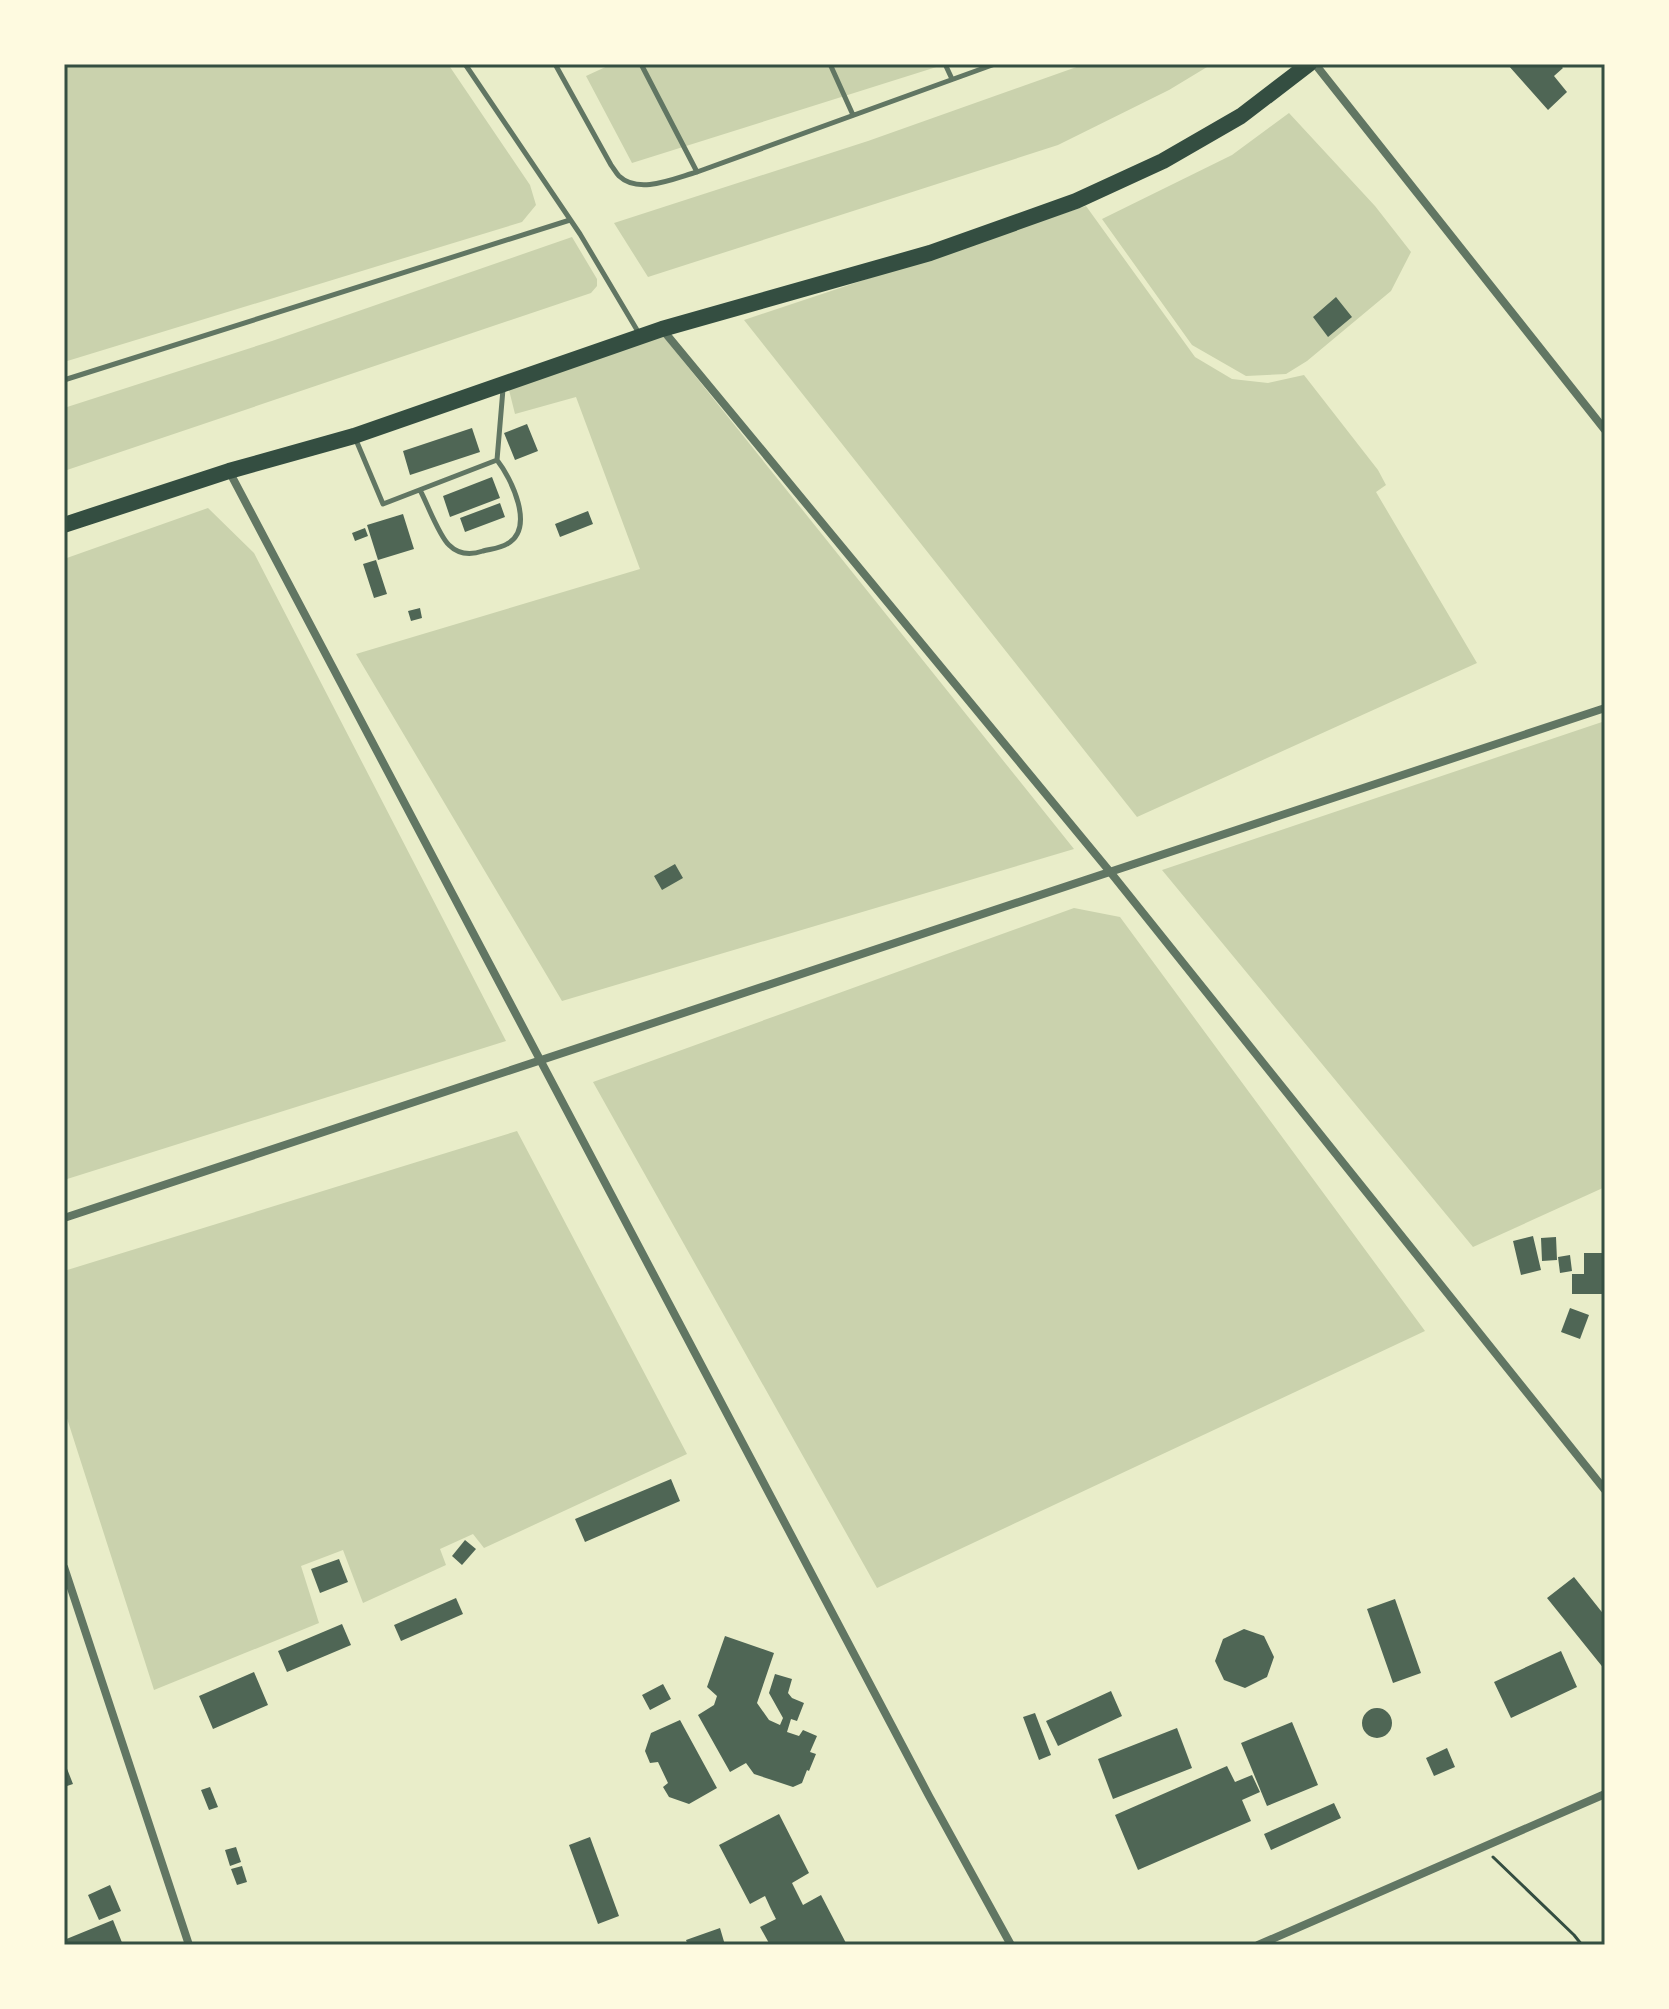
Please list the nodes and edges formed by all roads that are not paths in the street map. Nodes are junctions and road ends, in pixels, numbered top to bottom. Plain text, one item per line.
1 (465, 64) edge
2 (555, 64) edge
3 (641, 64) edge
4 (830, 64) edge
5 (945, 64) edge
6 (995, 64) edge
7 (1312, 64) edge
8 (952, 79) junction
9 (853, 115) junction
10 (697, 172) junction
11 (570, 220) junction
12 (662, 329) junction
13 (640, 336) junction
14 (64, 380) edge
15 (503, 384) junction
16 (1605, 430) edge
17 (354, 436) junction
18 (497, 460) junction
19 (229, 471) junction
20 (420, 490) junction
21 (64, 525) edge
22 (1605, 708) edge
23 (1111, 873) junction
24 (540, 1060) junction
25 (64, 1218) edge
26 (1605, 1490) edge
27 (64, 1567) edge
28 (1605, 1794) edge
29 (189, 1945) edge
30 (1011, 1945) edge
31 (1258, 1945) edge

1 - 11 lane
2 - 10 lane
3 - 10 lane
4 - 9 lane
5 - 8 lane
6 - 8 lane
7 - 12 highway
7 - 16 street
8 - 9 lane
9 - 10 lane
11 - 13 lane
11 - 14 lane
12 - 13 highway
12 - 23 street
13 - 15 highway
15 - 17 highway
15 - 18 lane
17 - 19 highway
17 - 20 lane
18 - 20 lane
18 - 20 lane
19 - 21 highway
19 - 24 street
22 - 23 street
23 - 24 street
23 - 26 street
24 - 25 street
24 - 30 street
27 - 29 street
28 - 31 street

